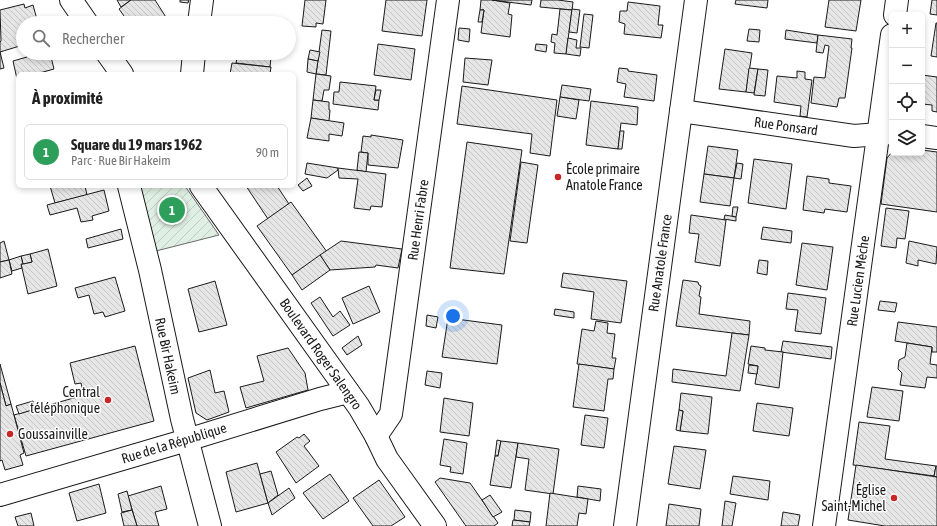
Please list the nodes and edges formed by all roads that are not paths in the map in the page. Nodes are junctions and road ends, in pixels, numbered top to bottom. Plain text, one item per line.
1 (71, 0) edge
2 (202, 0) edge
3 (448, 0) edge
4 (696, 0) edge
5 (897, 0) edge
6 (895, 12) edge
7 (81, 16) edge
8 (199, 16) edge
9 (891, 48) edge
10 (193, 60) edge
11 (192, 72) edge
12 (681, 111) junction
13 (885, 134) edge
14 (925, 136) edge
15 (937, 138) edge
16 (130, 188) edge
17 (203, 188) edge
18 (348, 392) junction
19 (376, 436) junction
20 (187, 440) junction
21 (0, 494) edge
22 (210, 526) edge
23 (435, 526) edge
24 (625, 526) edge
25 (824, 526) edge

1 - 7 street
2 - 8 street
3 - 19 street, Rue Henri Fabre
4 - 12 street, Rue Anatole France
5 - 6 street
9 - 13 street, Rue Lucien Mèche
10 - 11 street
12 - 13 street, Rue Ponsard
12 - 24 street, Rue Anatole France
13 - 25 street, Rue Lucien Mèche
14 - 15 street
16 - 20 street, Rue Bir Hakeim
17 - 18 street, Boulevard Roger Salengro
18 - 19 street, Boulevard Roger Salengro
18 - 20 street, Rue de la République
19 - 23 street, Boulevard Roger Salengro
20 - 21 street, Rue de la République
20 - 22 street, Rue Bir Hakeim

